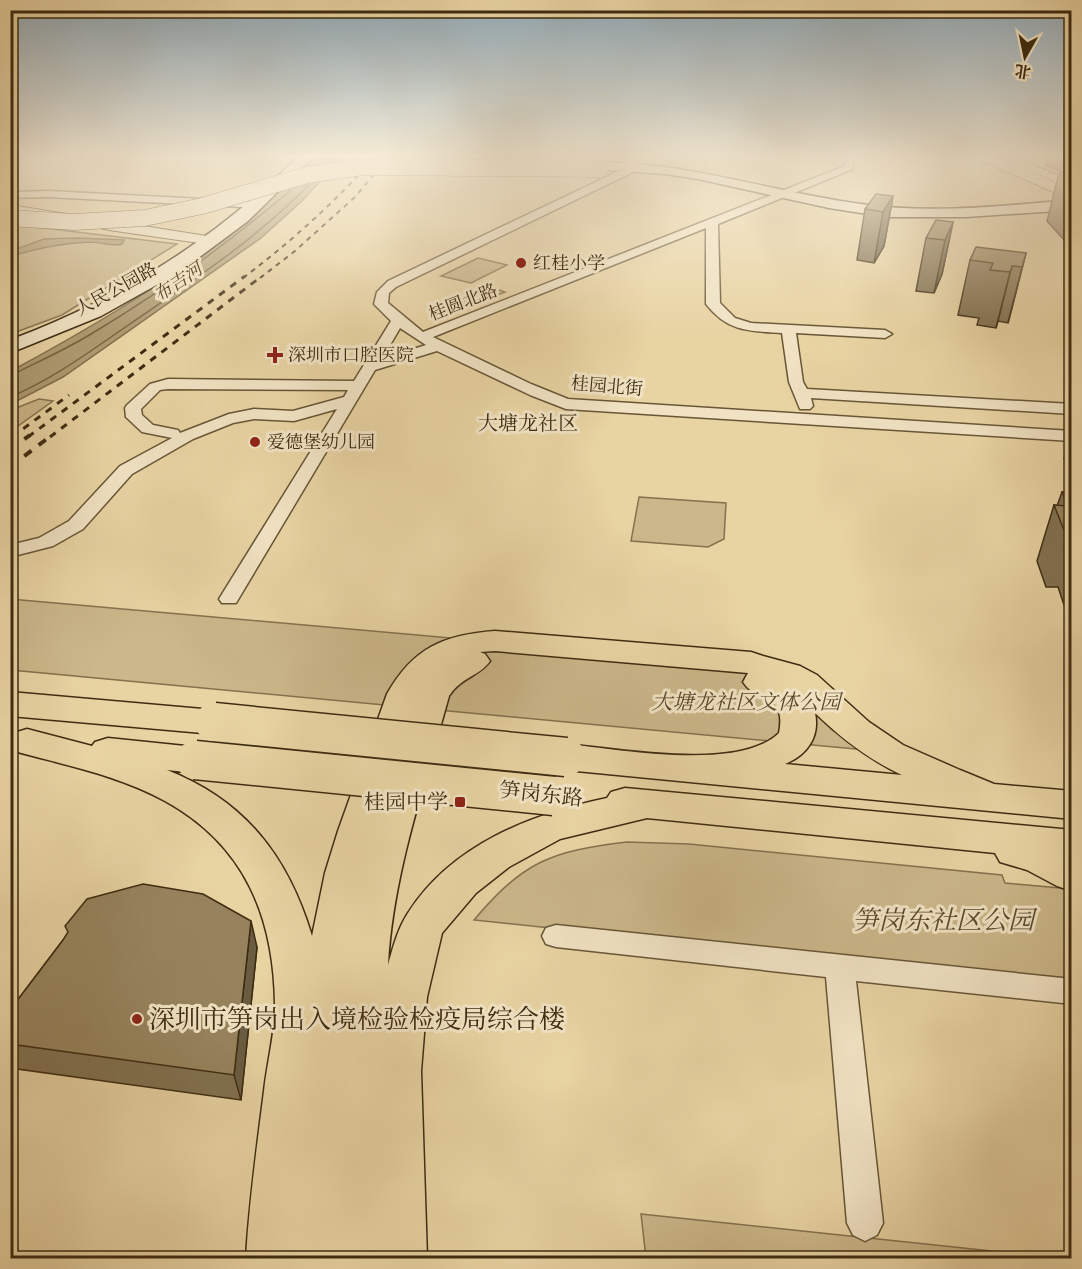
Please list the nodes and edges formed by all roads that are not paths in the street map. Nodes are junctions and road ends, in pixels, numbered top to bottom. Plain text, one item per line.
1 (53, 214) edge
2 (163, 214) edge
3 (239, 214) edge
4 (537, 214) edge
5 (733, 214) edge
6 (880, 214) edge
7 (992, 214) edge
8 (10, 218) edge
9 (712, 223) junction
10 (203, 240) junction
11 (398, 321) junction
12 (788, 329) junction
13 (885, 334) dead end
14 (422, 337) junction
15 (10, 339) edge
16 (438, 346) junction
17 (10, 347) edge
18 (371, 367) junction
19 (354, 393) junction
20 (802, 393) junction
21 (1071, 409) edge
22 (807, 419) junction
23 (172, 433) dead end
24 (1071, 436) edge
25 (10, 551) edge
26 (229, 599) dead end
27 (10, 704) edge
28 (19, 741) edge
29 (690, 770) junction
30 (188, 777) junction
31 (992, 798) junction
32 (648, 804) junction
33 (1071, 805) edge
34 (959, 834) junction
35 (1071, 845) edge
36 (1071, 875) edge
37 (556, 936) dead end
38 (840, 968) junction
39 (1071, 992) edge
40 (865, 1223) dead end
41 (274, 1258) edge
42 (312, 1258) edge
43 (360, 1258) edge
44 (399, 1258) edge

1 - 10 street
2 - 8 main road, bridge
3 - 10 main road, 人民公园路
4 - 11 street, 桂园北街
5 - 9 street, 桂圆北路
6 - 7 main road
8 - 10 street
9 - 12 street
9 - 14 street, 桂圆北路
10 - 15 main road, 人民公园路
10 - 17 main road, 人民公园路
11 - 14 street, 桂园北街
11 - 18 street
12 - 13 street
12 - 20 street
14 - 16 street, 桂园北街
16 - 18 street
16 - 22 street, 桂园北街
18 - 19 street
19 - 23 street
19 - 25 street
19 - 26 street
20 - 21 street
20 - 22 street
22 - 24 street, 桂园北街
27 - 29 main road, 笋岗东路, bridge
28 - 30 main road
29 - 31 main road, 笋岗东路
29 - 43 main road
30 - 32 main road, 笋岗东路, bridge
30 - 41 main road
31 - 33 main road, 笋岗东路
31 - 42 main road
32 - 34 main road, 笋岗东路
32 - 44 main road
34 - 35 main road, 笋岗东路
34 - 36 main road
37 - 38 street
38 - 39 street
38 - 40 street

